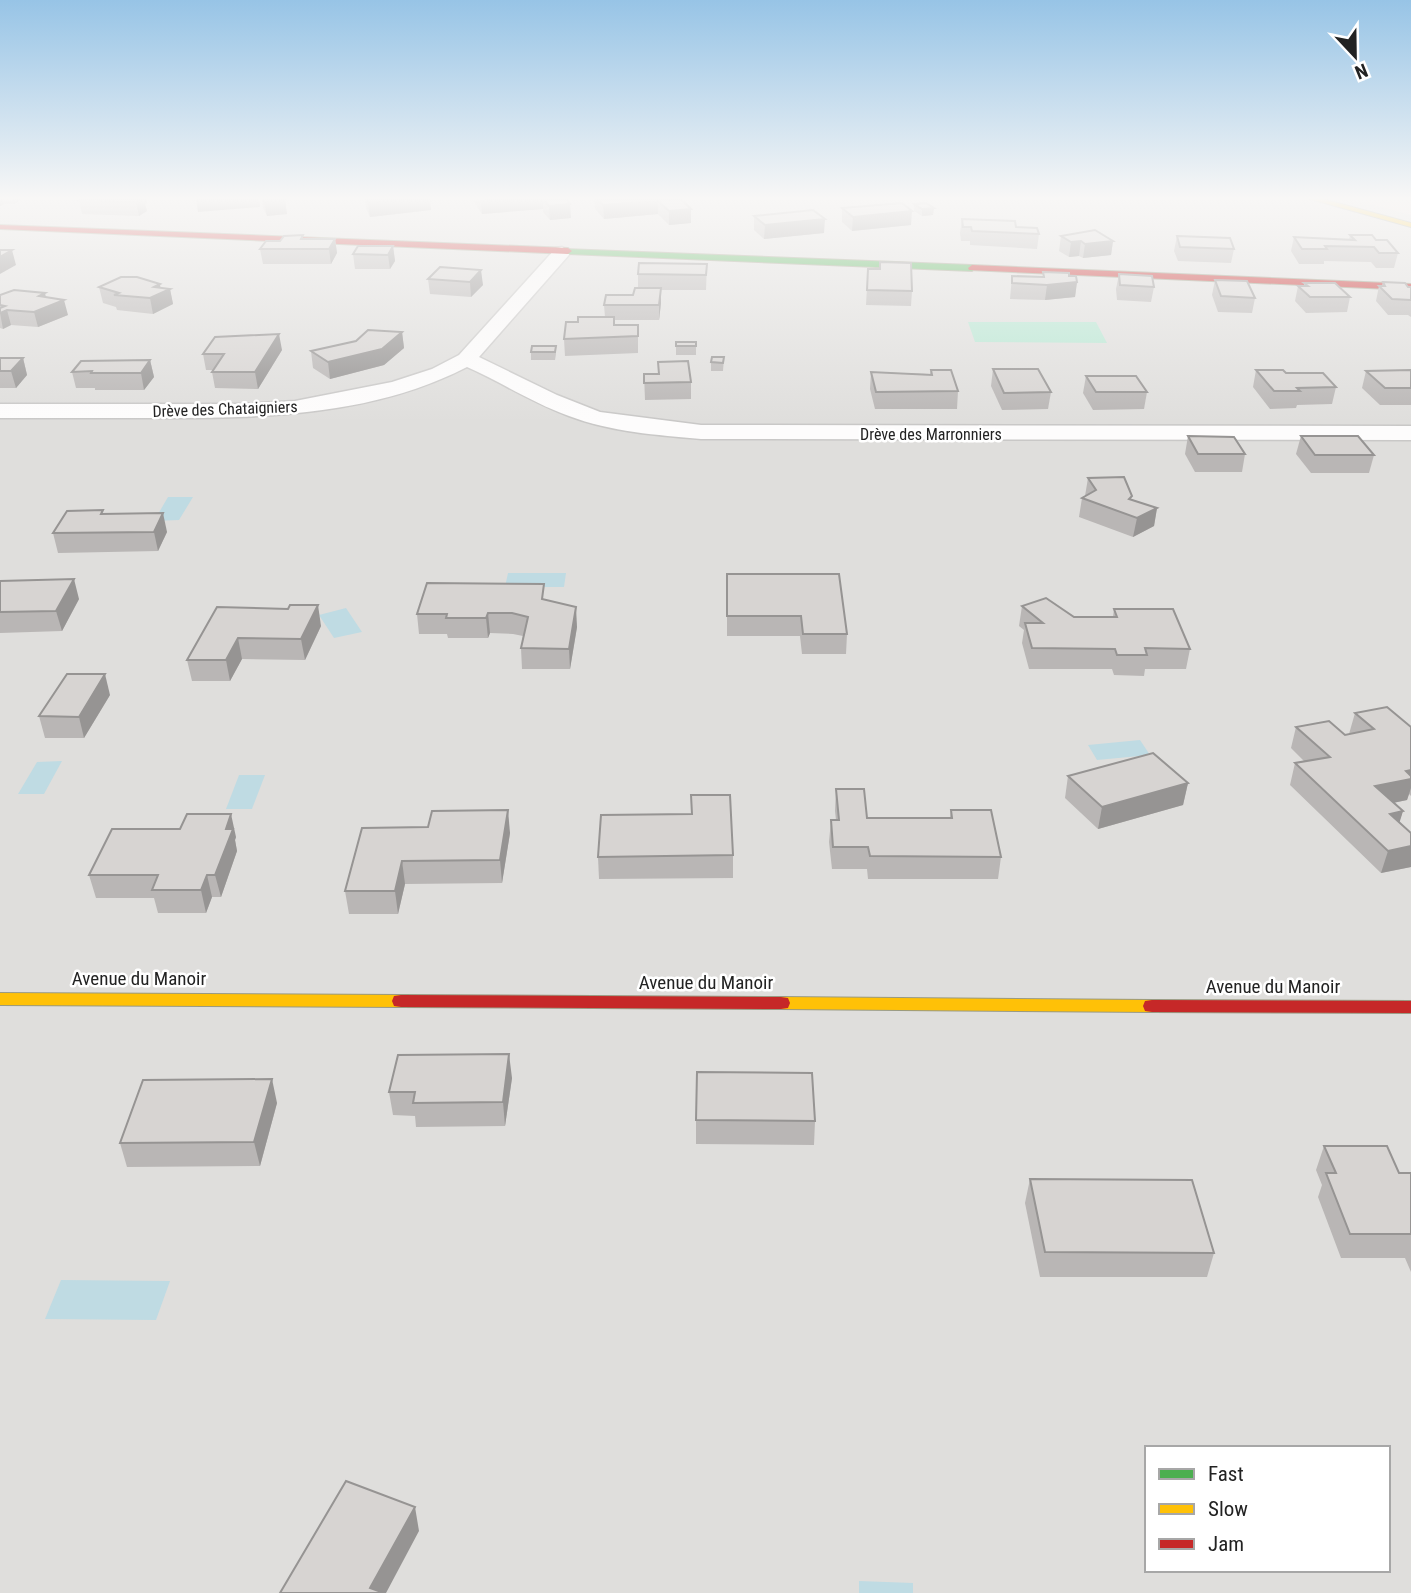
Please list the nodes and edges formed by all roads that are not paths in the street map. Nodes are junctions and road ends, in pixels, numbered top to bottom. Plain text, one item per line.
1 (543, 273) edge
2 (1080, 273) edge
3 (1411, 287) edge
4 (466, 359) junction
5 (0, 411) edge
6 (1411, 433) edge
7 (0, 999) edge
8 (1411, 1007) edge

1 - 4 street, Drève des Chataigniers
2 - 3 street
4 - 5 street, Drève des Chataigniers
4 - 6 street, Drève des Marronniers
7 - 8 street, Avenue du Manoir

